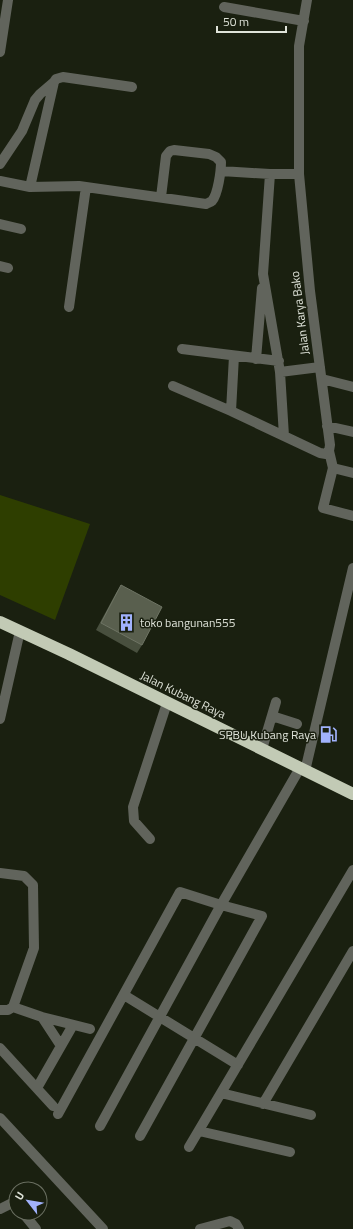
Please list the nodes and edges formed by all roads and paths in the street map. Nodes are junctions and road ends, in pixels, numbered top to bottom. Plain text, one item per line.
1 (8, 0) edge
2 (307, 0) edge
3 (224, 7) dead end
4 (304, 21) junction
5 (0, 52) edge
6 (54, 82) junction
7 (132, 87) dead end
8 (0, 164) edge
9 (221, 171) junction
10 (270, 174) junction
11 (298, 174) junction
12 (0, 181) edge
13 (30, 187) junction
14 (86, 187) junction
15 (161, 197) junction
16 (0, 224) edge
17 (21, 229) dead end
18 (263, 274) junction
19 (69, 307) dead end
20 (182, 349) dead end
21 (234, 356) junction
22 (256, 359) junction
23 (280, 366) junction
24 (320, 367) junction
25 (322, 379) junction
26 (173, 386) dead end
27 (353, 387) edge
28 (231, 411) junction
29 (328, 426) junction
30 (353, 432) edge
31 (284, 436) junction
32 (329, 451) junction
33 (333, 468) junction
34 (353, 473) edge
35 (353, 516) edge
36 (353, 568) edge
37 (0, 622) edge
38 (20, 632) junction
39 (276, 702) dead end
40 (167, 703) junction
41 (272, 716) junction
42 (0, 719) edge
43 (297, 724) dead end
44 (262, 749) junction
45 (302, 770) junction
46 (353, 794) edge
47 (150, 839) dead end
48 (353, 870) edge
49 (0, 872) edge
50 (221, 905) junction
51 (353, 951) edge
52 (124, 995) junction
53 (13, 1007) junction
54 (0, 1010) edge
55 (42, 1017) junction
56 (159, 1018) junction
57 (73, 1024) junction
58 (90, 1029) dead end
59 (194, 1039) junction
60 (61, 1046) junction
61 (0, 1048) edge
62 (238, 1065) junction
63 (37, 1088) junction
64 (221, 1093) junction
65 (263, 1104) junction
66 (311, 1115) dead end
67 (0, 1118) edge
68 (100, 1126) dead end
69 (199, 1131) junction
70 (140, 1136) dead end
71 (189, 1147) dead end
72 (290, 1152) dead end
73 (30, 1221) edge
74 (36, 1229) edge
75 (103, 1229) edge
76 (200, 1229) edge
77 (239, 1229) edge

1 - 5 street
2 - 4 street, Jalan Karya Bako
3 - 4 street
4 - 11 street, Jalan Karya Bako
6 - 7 street
6 - 8 street
6 - 13 street
9 - 10 street
9 - 15 street
9 - 15 street
10 - 11 street
10 - 18 street
11 - 24 street, Jalan Karya Bako
12 - 13 street
13 - 14 street
14 - 15 street
14 - 19 street
16 - 17 street
18 - 22 street
18 - 23 street
20 - 21 street
21 - 22 street
21 - 28 street
22 - 23 street
23 - 24 street
23 - 31 street
24 - 25 street, Jalan Karya Bako
25 - 27 street
25 - 29 street, Jalan Karya Bako
26 - 28 street
28 - 31 street
29 - 30 street
29 - 32 street, Jalan Karya Bako
31 - 32 street
32 - 33 street, Jalan Karya Bako
33 - 34 street
33 - 35 street
36 - 45 street
37 - 38 highway, Jalan Kubang Raya
38 - 40 highway, Jalan Kubang Raya
38 - 42 street
39 - 41 street
40 - 44 highway, Jalan Kubang Raya
40 - 47 street
41 - 43 street
41 - 44 street
44 - 45 highway, Jalan Kubang Raya
45 - 46 highway, Jalan Kubang Raya
45 - 50 street
48 - 62 street
49 - 53 street
50 - 52 street
50 - 56 street
50 - 59 street
51 - 65 street
52 - 56 street
52 - 63 street
53 - 54 street
53 - 55 street
55 - 57 street
55 - 60 street
56 - 59 street
56 - 68 street
57 - 58 street
57 - 60 street
59 - 62 street
59 - 70 street
60 - 63 street
61 - 63 street
62 - 64 street
64 - 65 street
64 - 69 street
65 - 66 street
67 - 75 street
69 - 71 street
69 - 72 street
73 - 74 street
76 - 77 street

